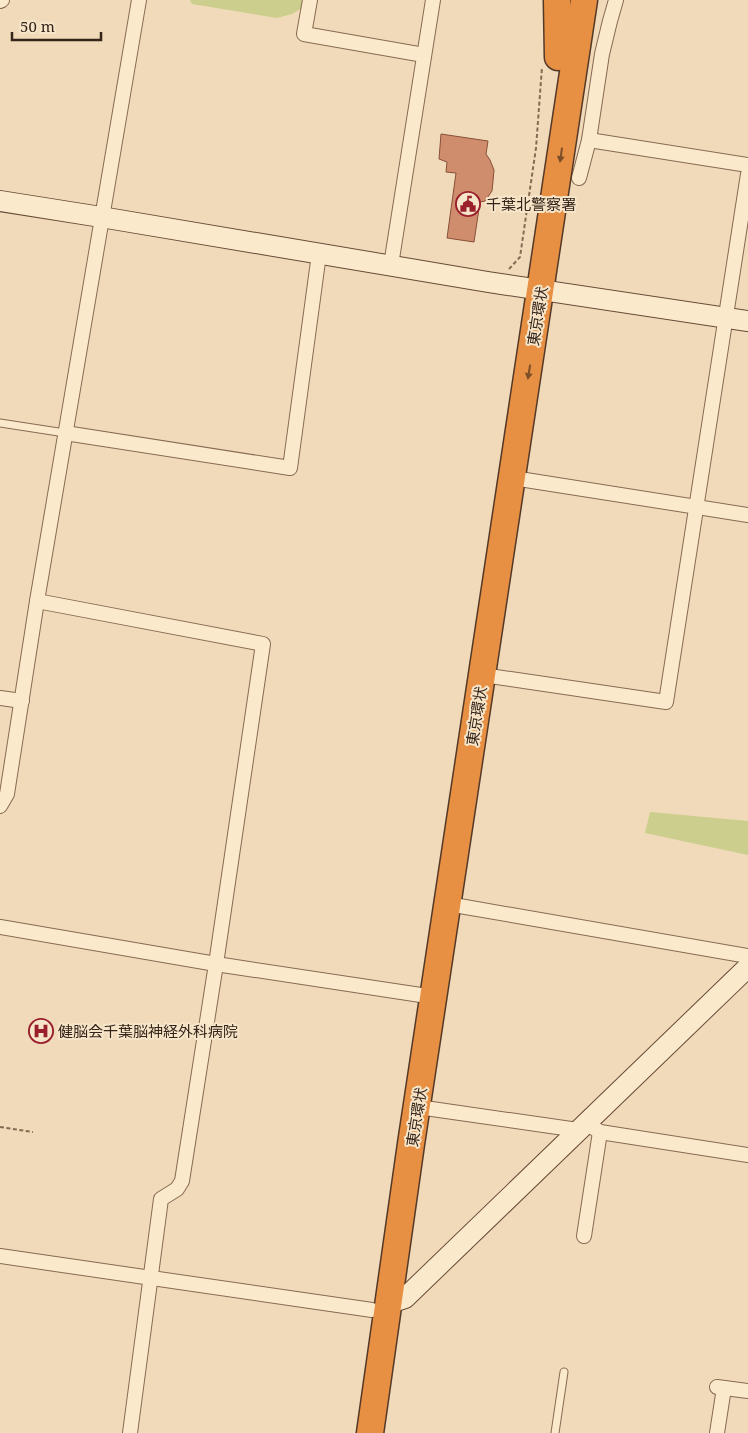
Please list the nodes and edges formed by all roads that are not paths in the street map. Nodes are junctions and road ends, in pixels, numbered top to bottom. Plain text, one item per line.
1 (138, 0) edge
2 (310, 0) edge
3 (433, 0) edge
4 (558, 0) edge
5 (566, 0) edge
6 (584, 0) edge
7 (595, 0) edge
8 (616, 0) edge
9 (424, 55) junction
10 (567, 57) junction
11 (589, 140) junction
12 (748, 165) edge
13 (748, 174) edge
14 (579, 178) dead end
15 (0, 201) edge
16 (101, 216) junction
17 (319, 254) junction
18 (391, 265) junction
19 (532, 288) junction
20 (725, 318) junction
21 (748, 321) edge
22 (0, 423) edge
23 (66, 433) junction
24 (512, 478) junction
25 (696, 506) junction
26 (748, 514) edge
27 (37, 602) junction
28 (483, 675) junction
29 (0, 698) edge
30 (22, 701) junction
31 (0, 806) edge
32 (448, 904) junction
33 (0, 927) edge
34 (748, 956) edge
35 (216, 964) junction
36 (748, 967) edge
37 (426, 995) junction
38 (418, 1107) junction
39 (588, 1128) junction
40 (748, 1155) edge
41 (584, 1236) dead end
42 (0, 1256) edge
43 (150, 1278) junction
44 (381, 1305) junction
45 (564, 1372) dead end
46 (748, 1392) edge
47 (130, 1433) edge
48 (354, 1433) edge
49 (370, 1433) edge
50 (554, 1433) edge
51 (717, 1433) edge

1 - 16 street
2 - 9 street
3 - 9 street
4 - 10 highway
5 - 10 highway, 東京環状
6 - 10 highway, 東京環状
7 - 10 highway
8 - 11 street
9 - 18 street
10 - 19 highway, 東京環状
11 - 12 street
11 - 14 street
13 - 20 street
15 - 16 street
16 - 17 street
16 - 23 street
17 - 18 street
17 - 23 street
18 - 19 street
19 - 20 street
19 -> 24 highway, 東京環状
19 - 37 highway, 東京環状
20 - 21 street
20 - 25 street
22 - 23 lane
23 - 27 street
24 - 25 street
24 - 28 highway, 東京環状
25 - 26 street
25 - 28 street
27 - 30 street
27 - 35 street
28 - 32 highway, 東京環状
29 - 30 street
30 - 31 street
32 - 34 street
32 - 37 highway, 東京環状
33 - 35 street
35 - 37 street
35 - 43 street
36 - 39 street
37 - 38 highway, 東京環状
37 - 44 highway, 東京環状
38 - 39 street
38 - 44 highway, 東京環状
39 - 40 street
39 - 41 street
39 - 44 street
42 - 43 street
43 - 44 street
43 - 47 street
44 - 48 highway, 東京環状
44 - 49 highway, 東京環状
45 - 50 lane
46 - 51 street

